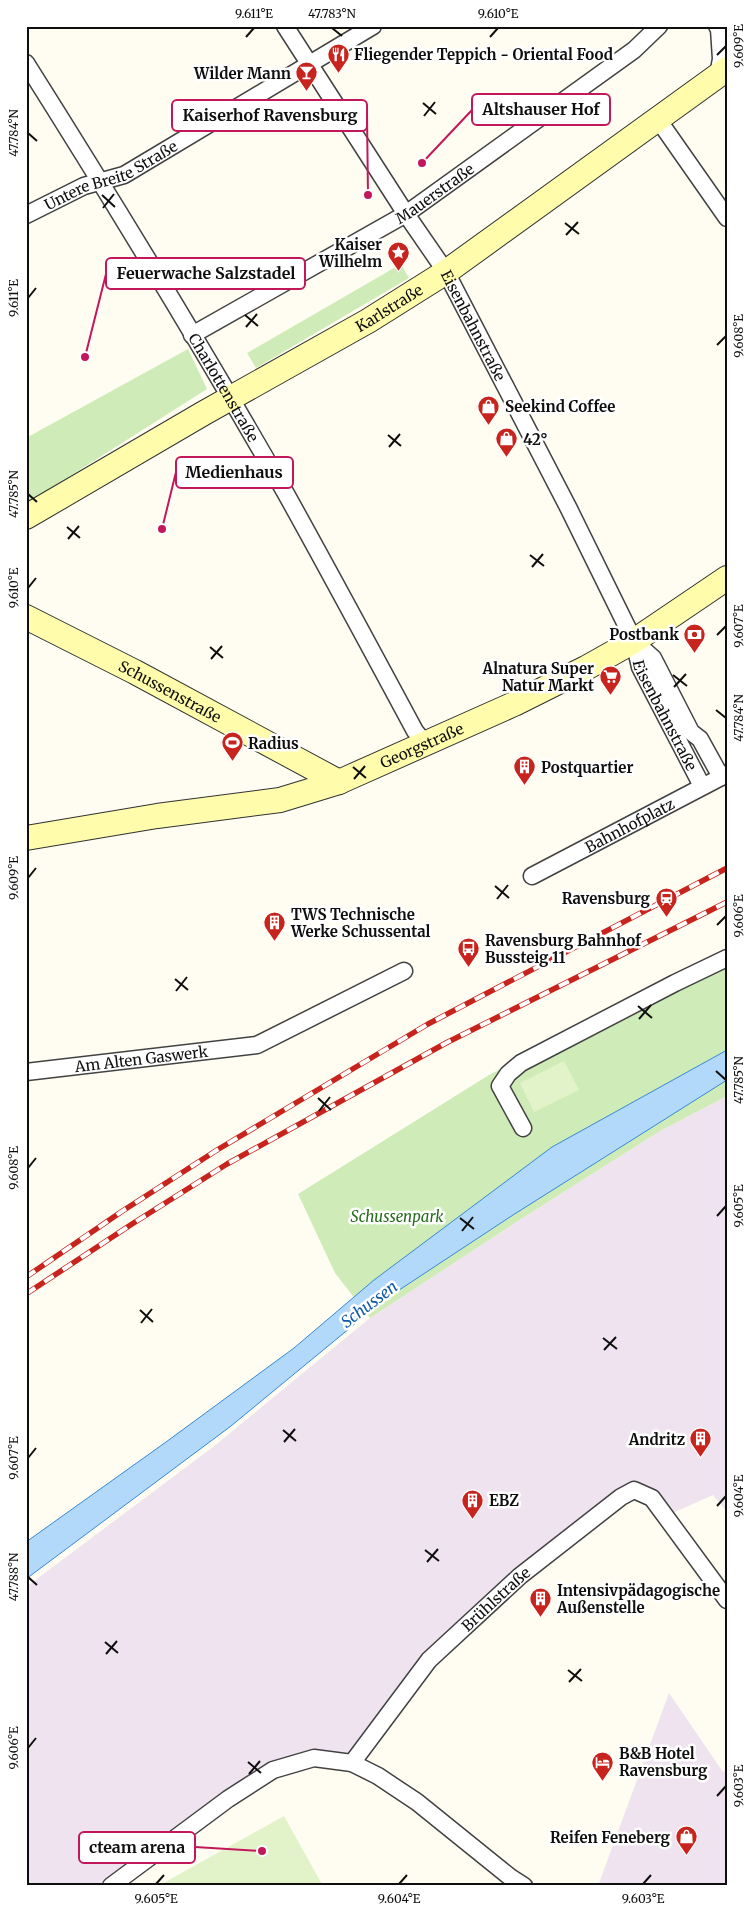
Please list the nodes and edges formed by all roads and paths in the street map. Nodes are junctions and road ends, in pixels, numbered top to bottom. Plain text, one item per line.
1 (285, 26) edge
2 (373, 26) edge
3 (659, 26) edge
4 (721, 28) edge
5 (26, 63) edge
6 (310, 65) junction
7 (722, 72) edge
8 (657, 118) junction
9 (101, 181) junction
10 (406, 214) junction
11 (26, 215) edge
12 (727, 218) edge
13 (446, 272) junction
14 (192, 335) junction
15 (230, 399) junction
16 (28, 516) edge
17 (727, 578) edge
18 (26, 617) edge
19 (634, 641) junction
20 (425, 742) junction
21 (724, 775) edge
22 (339, 782) junction
23 (702, 786) junction
24 (26, 838) edge
25 (532, 876) dead end
26 (727, 958) edge
27 (404, 971) dead end
28 (26, 1072) edge
29 (523, 1128) dead end
30 (727, 1600) edge
31 (352, 1763) junction
32 (111, 1886) edge
33 (524, 1886) edge

1 - 6 street, Eisenbahnstraße
2 - 6 street, Untere Breite Straße
3 - 10 street, Mauerstraße
4 - 7 street
5 - 9 street, Charlottenstraße
6 - 9 street, Untere Breite Straße
6 - 10 street, Eisenbahnstraße
7 - 8 main road, Karlstraße
8 - 12 street
8 - 13 main road, Karlstraße
9 - 11 street, Untere Breite Straße
9 - 14 street, Charlottenstraße
10 - 13 street, Eisenbahnstraße
10 - 14 street, Mauerstraße
13 - 15 main road, Karlstraße
13 - 19 street, Eisenbahnstraße
14 - 15 street, Charlottenstraße
15 - 16 main road, Karlstraße
15 - 20 street, Charlottenstraße
17 - 19 main road, Georgstraße
18 - 22 main road, Schussenstraße
19 - 20 main road, Georgstraße
19 - 21 street, Eisenbahnstraße
19 - 23 street, Eisenbahnstraße
20 - 22 main road, Georgstraße
21 - 23 street, Bahnhofplatz
22 - 24 main road, Georgstraße
23 - 25 street, Bahnhofplatz
26 - 29 street
27 - 28 street, Am Alten Gaswerk
30 - 31 street, Brühlstraße
31 - 32 street
31 - 33 street

